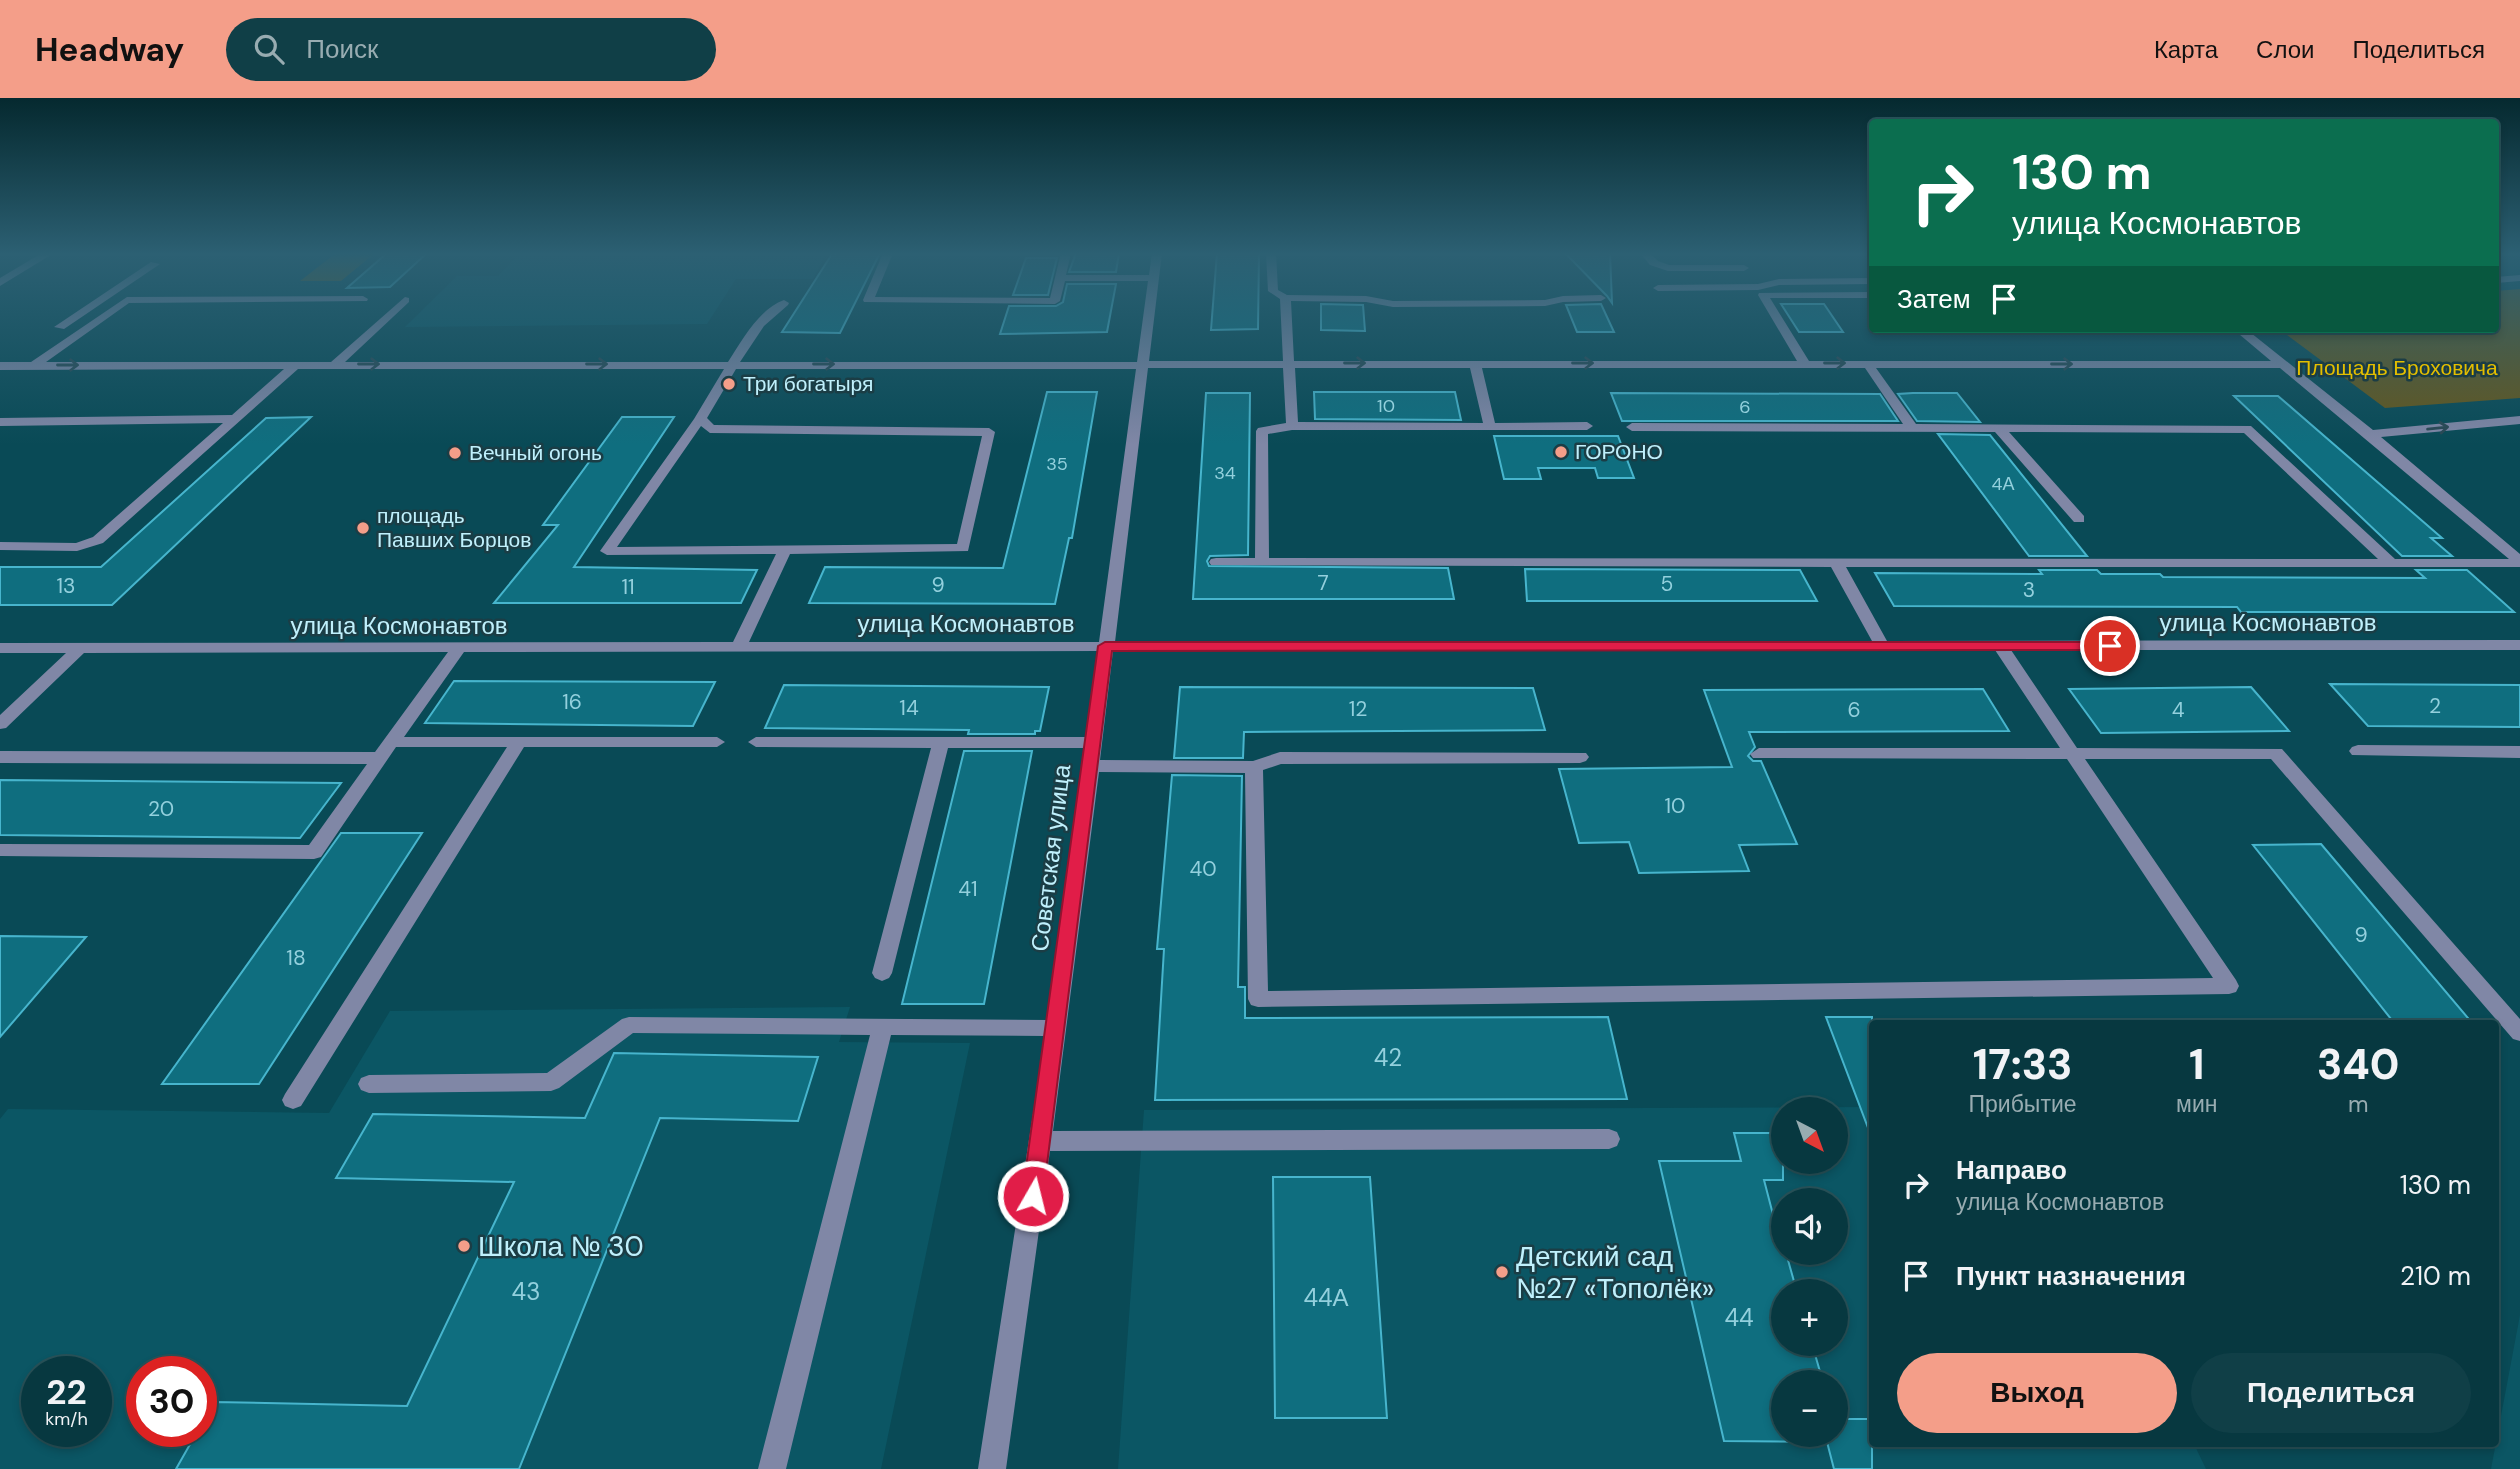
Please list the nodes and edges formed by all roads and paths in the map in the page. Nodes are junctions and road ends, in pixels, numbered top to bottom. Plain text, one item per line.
1 (75, 317) edge
2 (103, 317) edge
3 (387, 317) edge
4 (766, 317) edge
5 (1148, 317) edge
6 (1286, 317) edge
7 (1777, 317) edge
8 (60, 327) dead end
9 (2244, 333) edge
10 (1143, 363) junction
11 (1287, 363) junction
12 (1475, 363) junction
13 (1805, 363) junction
14 (1867, 363) junction
15 (297, 364) junction
16 (336, 364) junction
17 (735, 364) junction
18 (2283, 364) junction
19 (0, 366) edge
20 (35, 366) junction
21 (701, 418) junction
22 (235, 419) junction
23 (2520, 419) edge
24 (0, 422) edge
25 (1292, 426) junction
26 (1587, 426) dead end
27 (1490, 427) junction
28 (1632, 427) dead end
29 (1912, 428) junction
30 (1999, 429) junction
31 (2370, 434) junction
32 (2079, 519) dead end
33 (0, 546) edge
34 (786, 548) junction
35 (1216, 562) dead end
36 (1262, 562) junction
37 (1836, 562) junction
38 (2520, 562) edge
39 (2391, 563) junction
40 (2520, 645) edge
41 (1105, 646) junction
42 (2000, 646) junction
43 (739, 647) junction
44 (1883, 647) junction
45 (0, 648) edge
46 (80, 648) junction
47 (459, 648) junction
48 (0, 724) edge
49 (392, 742) junction
50 (519, 742) junction
51 (717, 742) dead end
52 (756, 742) dead end
53 (1092, 743) junction
54 (941, 744) junction
55 (2358, 751) dead end
56 (2520, 752) edge
57 (1759, 754) dead end
58 (2072, 754) junction
59 (0, 757) edge
60 (1580, 757) dead end
61 (380, 758) junction
62 (1089, 766) junction
63 (1254, 766) junction
64 (0, 850) edge
65 (882, 973) dead end
66 (883, 1027) junction
67 (1057, 1028) junction
68 (2520, 1033) edge
69 (369, 1084) dead end
70 (293, 1100) dead end
71 (1609, 1139) dead end
72 (1041, 1141) junction
73 (772, 1469) edge
74 (992, 1469) edge

1 - 8 street
2 - 20 street
3 - 16 street
4 - 17 street
5 - 10 street, Советская улица
6 - 11 street
7 - 13 street
9 - 18 street
10 - 11 street
17 -> 10 street
10 - 41 street, Советская улица
11 -> 12 street
11 - 25 street
12 -> 13 street
12 - 27 street
13 -> 14 street
14 -> 18 street
14 - 29 street
15 - 16 street
20 -> 15 street
15 - 22 street
16 -> 17 street
17 - 21 street
18 - 31 street
19 - 20 street
21 - 34 street
21 - 34 street
22 - 24 street
22 - 33 street
31 -> 23 street
25 - 27 street
25 - 36 street
26 - 27 street
28 - 29 street
29 - 30 street
30 - 32 street
30 - 39 street
31 - 38 street
34 - 43 street
35 - 36 street
36 - 37 street
37 - 39 street
37 - 44 street
38 - 39 street
40 - 42 street, улица Космонавтов
41 - 43 street, улица Космонавтов
41 - 44 street, улица Космонавтов
41 - 53 street, Советская улица
42 - 44 street, улица Космонавтов
42 - 58 street
43 - 47 street, улица Космонавтов
45 - 46 street, улица Космонавтов
46 - 47 street, улица Космонавтов
46 - 48 street
47 - 49 street
49 - 50 street
49 - 61 street
50 - 51 street
50 - 70 street
52 - 54 street
53 - 54 street
53 - 62 street, Советская улица
54 - 65 street
55 - 56 street
57 - 58 street
58 - 63 street
58 - 68 street
59 - 61 street
60 - 63 street
61 - 64 street
62 - 63 street
62 - 67 street, Советская улица
66 - 67 street
66 - 69 street
66 - 73 street
67 - 72 street, Советская улица
71 - 72 street
72 - 74 street, Советская улица

